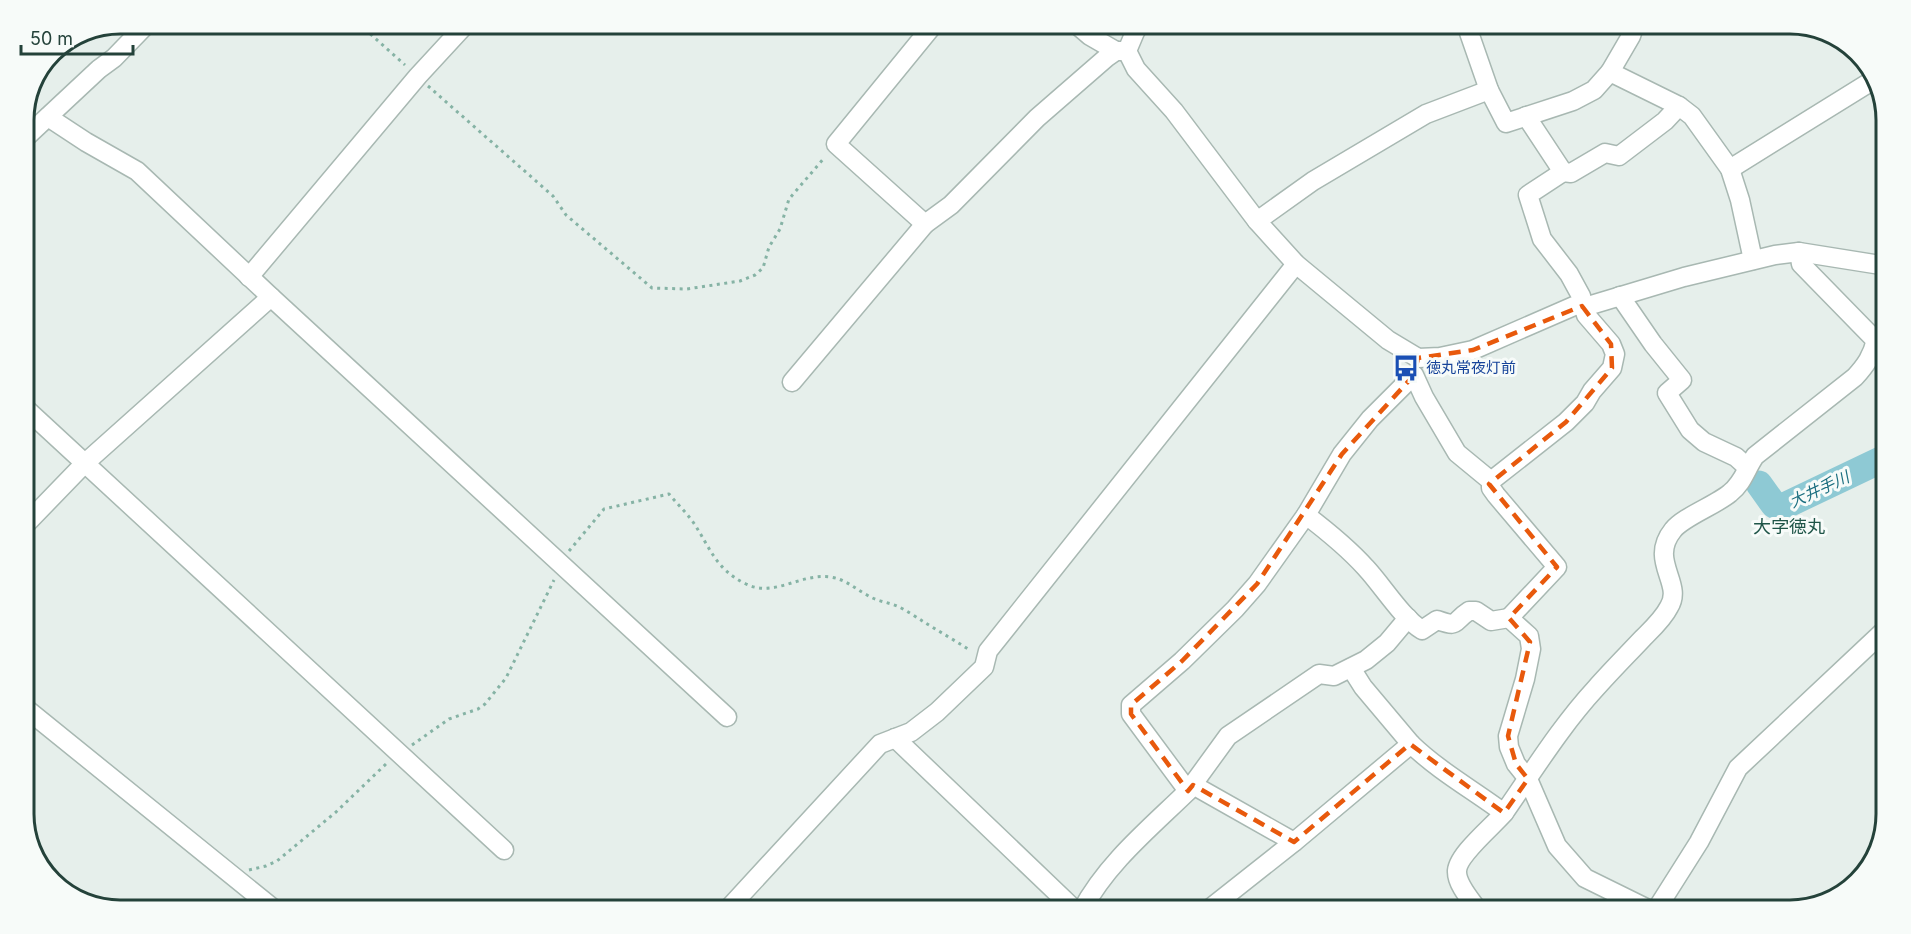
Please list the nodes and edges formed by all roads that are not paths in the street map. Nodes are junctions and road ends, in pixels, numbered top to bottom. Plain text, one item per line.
1 (137, 34) edge
2 (457, 34) edge
3 (926, 34) edge
4 (1088, 34) edge
5 (1134, 34) edge
6 (1470, 34) edge
7 (1632, 34) edge
8 (1121, 51) junction
9 (1610, 72) junction
10 (1868, 83) edge
11 (1489, 90) junction
12 (1678, 106) junction
13 (1526, 116) junction
14 (48, 117) junction
15 (35, 129) edge
16 (1730, 169) junction
17 (1563, 172) junction
18 (1257, 221) junction
19 (925, 224) junction
20 (1799, 252) junction
21 (1753, 260) junction
22 (1296, 264) junction
23 (1876, 264) edge
24 (249, 277) junction
25 (1620, 296) junction
26 (271, 297) junction
27 (1582, 306) junction
28 (1876, 341) edge
29 (1876, 351) edge
30 (1416, 367) junction
31 (792, 382) dead end
32 (35, 417) edge
33 (84, 464) junction
34 (1747, 467) junction
35 (1491, 482) junction
36 (35, 515) edge
37 (1306, 515) junction
38 (1408, 618) junction
39 (1509, 618) junction
40 (1876, 638) edge
41 (1350, 668) junction
42 (35, 716) edge
43 (727, 717) dead end
44 (895, 738) junction
45 (1411, 744) junction
46 (1528, 779) junction
47 (1190, 788) junction
48 (1504, 813) junction
49 (1294, 842) junction
50 (504, 850) dead end
51 (262, 900) edge
52 (736, 900) edge
53 (1065, 900) edge
54 (1088, 900) edge
55 (1221, 900) edge
56 (1471, 900) edge
57 (1630, 900) edge
58 (1662, 900) edge

1 - 14 street
2 - 24 street
3 - 19 street
4 - 8 street
5 - 8 street
6 - 11 street
7 - 9 street
8 - 18 street
8 - 19 street
9 - 12 street
9 - 13 street
10 - 16 street
11 - 13 street
11 - 18 street
12 - 16 street
12 - 17 street
13 - 17 street
14 - 15 street
14 - 24 street
16 - 21 street
17 - 27 street
18 - 22 street
19 - 31 street
20 - 21 street
20 - 23 street
20 - 28 street
21 - 25 street
22 - 30 street
22 - 44 street
24 - 26 street
25 - 27 street
25 - 34 street
26 - 33 street
26 - 43 street
27 - 30 street
27 - 35 street
29 - 34 street
30 - 35 street
30 - 37 street
32 - 33 street
33 - 36 street
33 - 50 street
34 - 46 street
35 - 39 street
37 - 38 street
37 - 47 street
38 - 39 street
38 - 41 street
39 - 46 street
40 - 58 street
41 - 45 street
41 - 47 street
42 - 51 street
44 - 52 street
44 - 53 street
45 - 48 street
45 - 49 street
46 - 48 street
46 - 57 street
47 - 49 street
47 - 54 street
48 - 56 street
49 - 55 street

